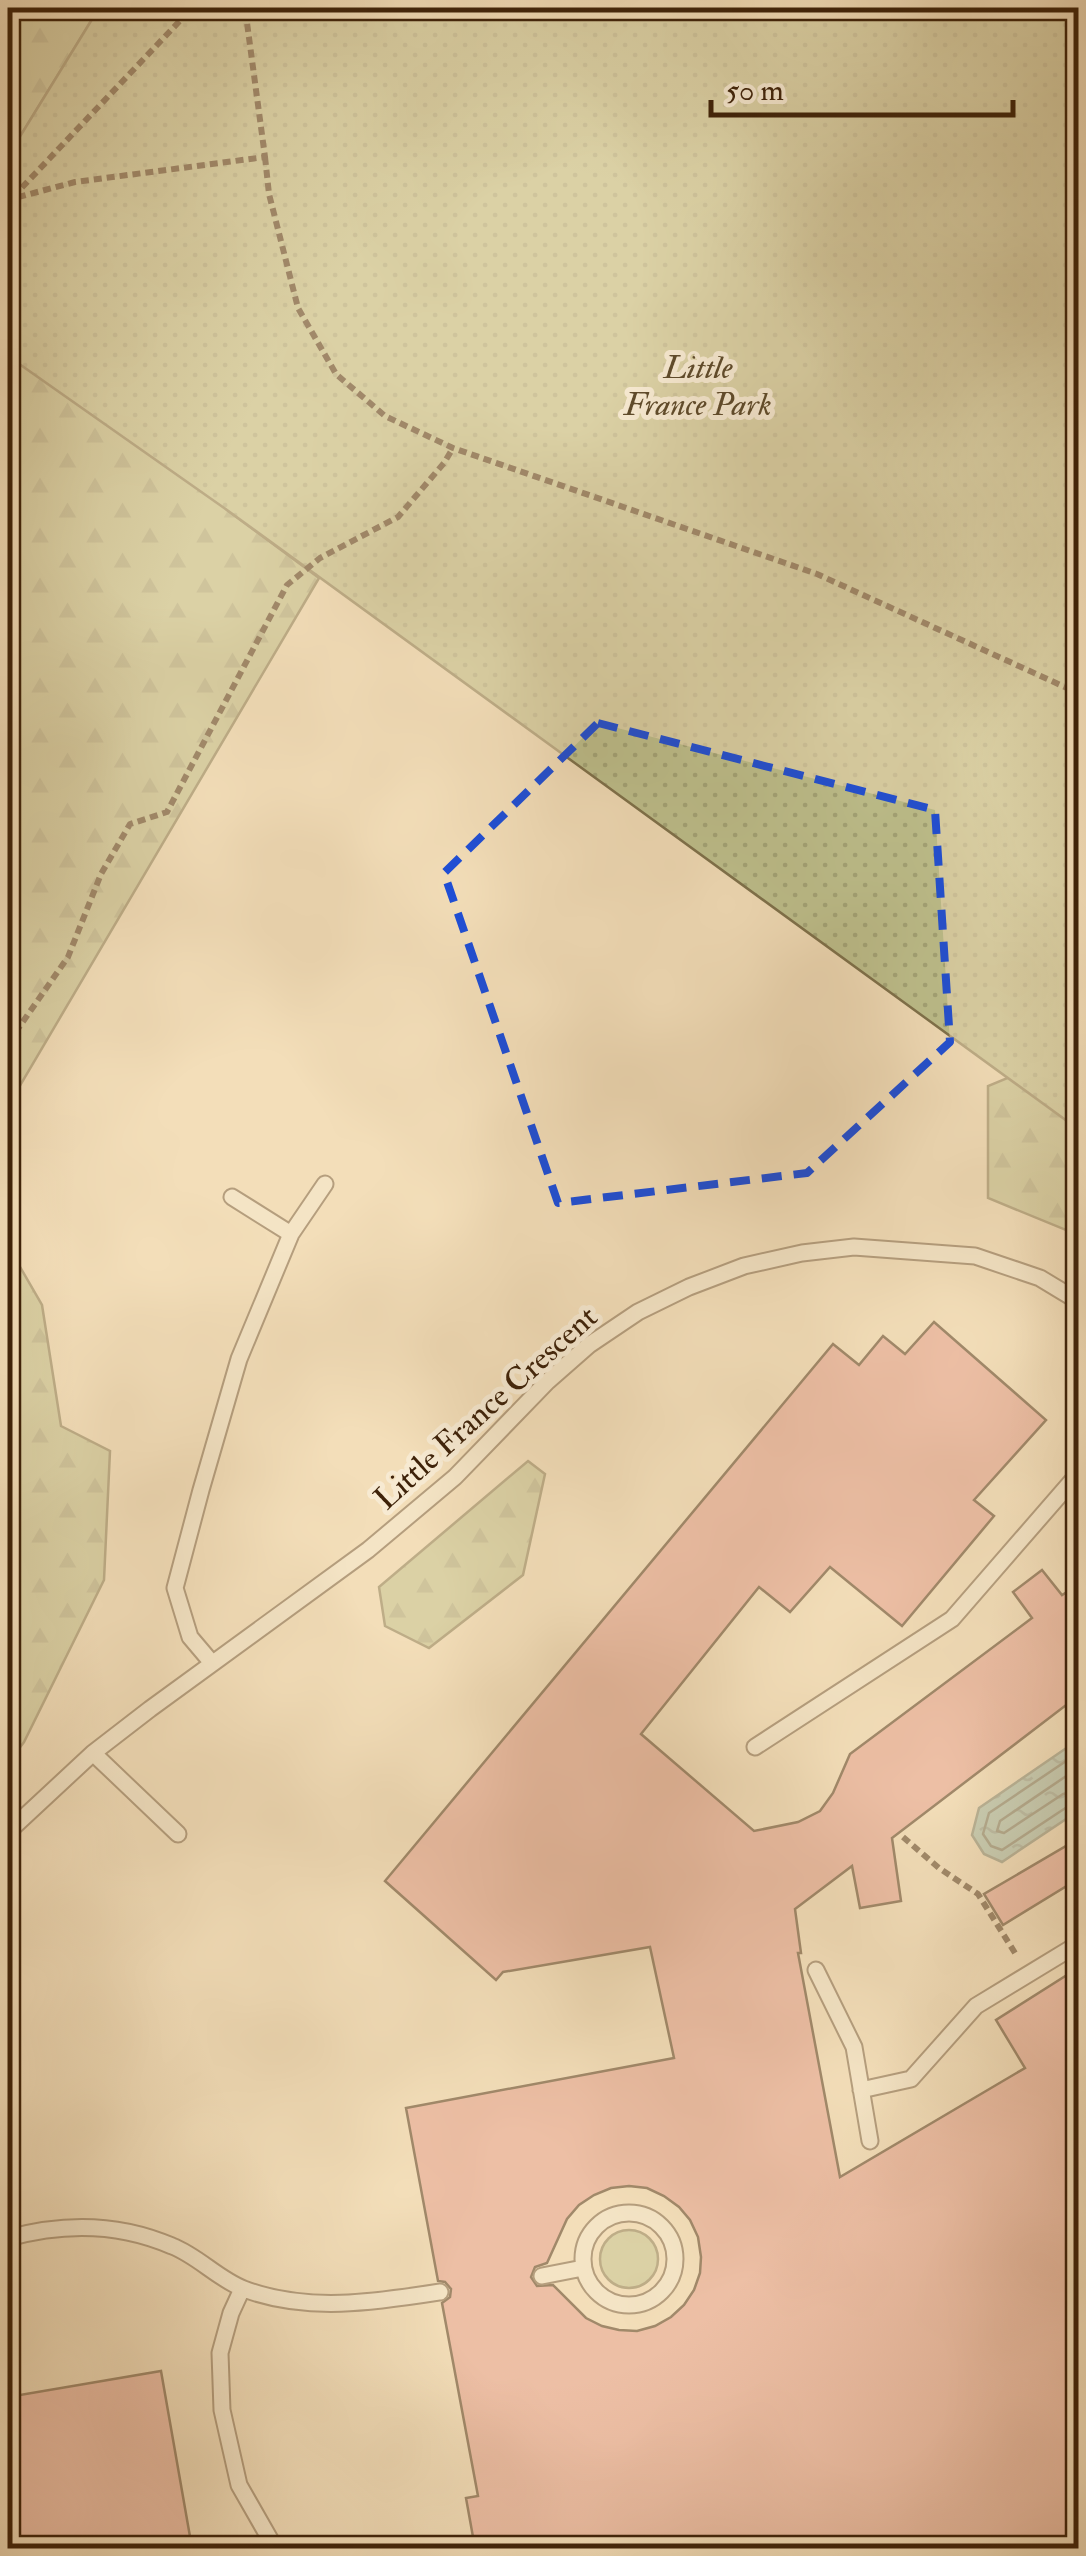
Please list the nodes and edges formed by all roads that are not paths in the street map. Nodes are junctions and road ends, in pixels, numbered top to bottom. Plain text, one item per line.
1 (325, 1184) dead end
2 (232, 1197) dead end
3 (292, 1234) junction
4 (1078, 1301) edge
5 (1076, 1481) edge
6 (212, 1663) junction
7 (755, 1747) dead end
8 (94, 1753) junction
9 (8, 1832) edge
10 (178, 1834) dead end
11 (1078, 1944) edge
12 (816, 1970) dead end
13 (861, 2090) junction
14 (870, 2141) dead end
15 (8, 2238) edge
16 (583, 2268) junction
17 (542, 2276) dead end
18 (242, 2288) junction
19 (440, 2292) dead end
20 (276, 2548) edge

1 - 3 lane
2 - 3 lane
3 - 6 lane
4 - 6 lane, Little France Crescent
5 - 7 lane
6 - 8 lane, Little France Crescent
8 - 9 lane, Little France Crescent
8 - 10 lane
11 - 13 lane
12 - 13 lane
13 - 14 lane
15 - 18 lane
16 - 16 lane
16 - 17 lane
18 - 19 lane
18 - 20 lane

